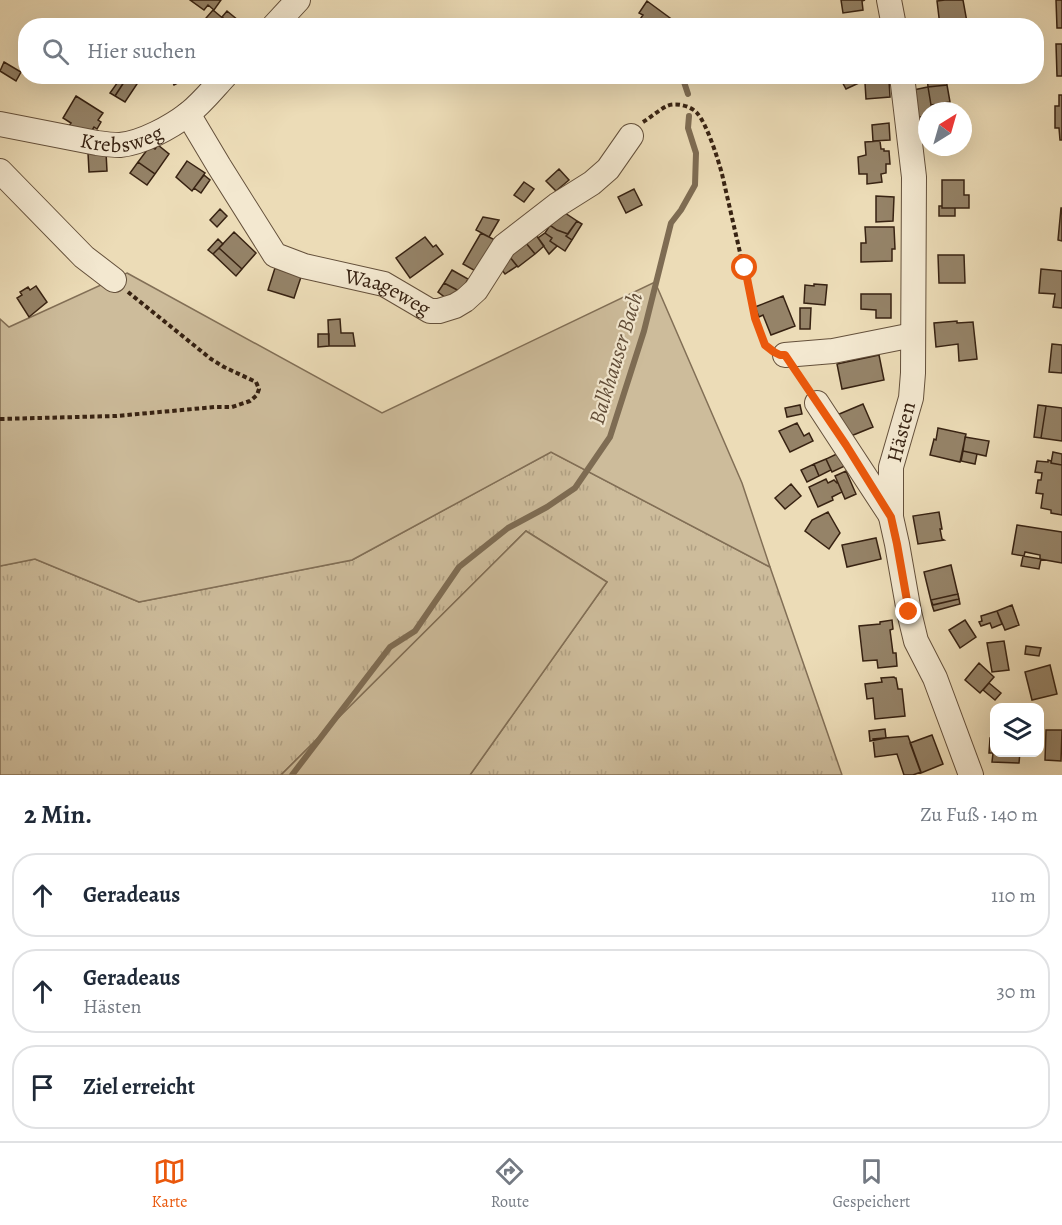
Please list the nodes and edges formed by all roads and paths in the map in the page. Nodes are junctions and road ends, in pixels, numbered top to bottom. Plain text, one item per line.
1 (298, 0) edge
2 (889, 0) edge
3 (281, 18) edge
4 (892, 18) edge
5 (217, 84) edge
6 (903, 84) edge
7 (188, 114) junction
8 (0, 124) edge
9 (632, 136) joint
10 (0, 171) edge
11 (114, 280) joint
12 (913, 335) junction
13 (785, 355) junction
14 (817, 403) joint
15 (0, 419) edge
16 (891, 517) junction
17 (971, 775) edge

1 - 3 street
2 - 4 street
5 - 7 street, Krebsweg
6 - 12 street, Hästen
7 - 8 street, Krebsweg
7 - 9 street, Waageweg
9 - 13 path
10 - 11 street
11 - 15 path
12 - 13 street
12 - 16 street, Hästen
13 - 14 path
14 - 16 street
16 - 17 street, Hästen

